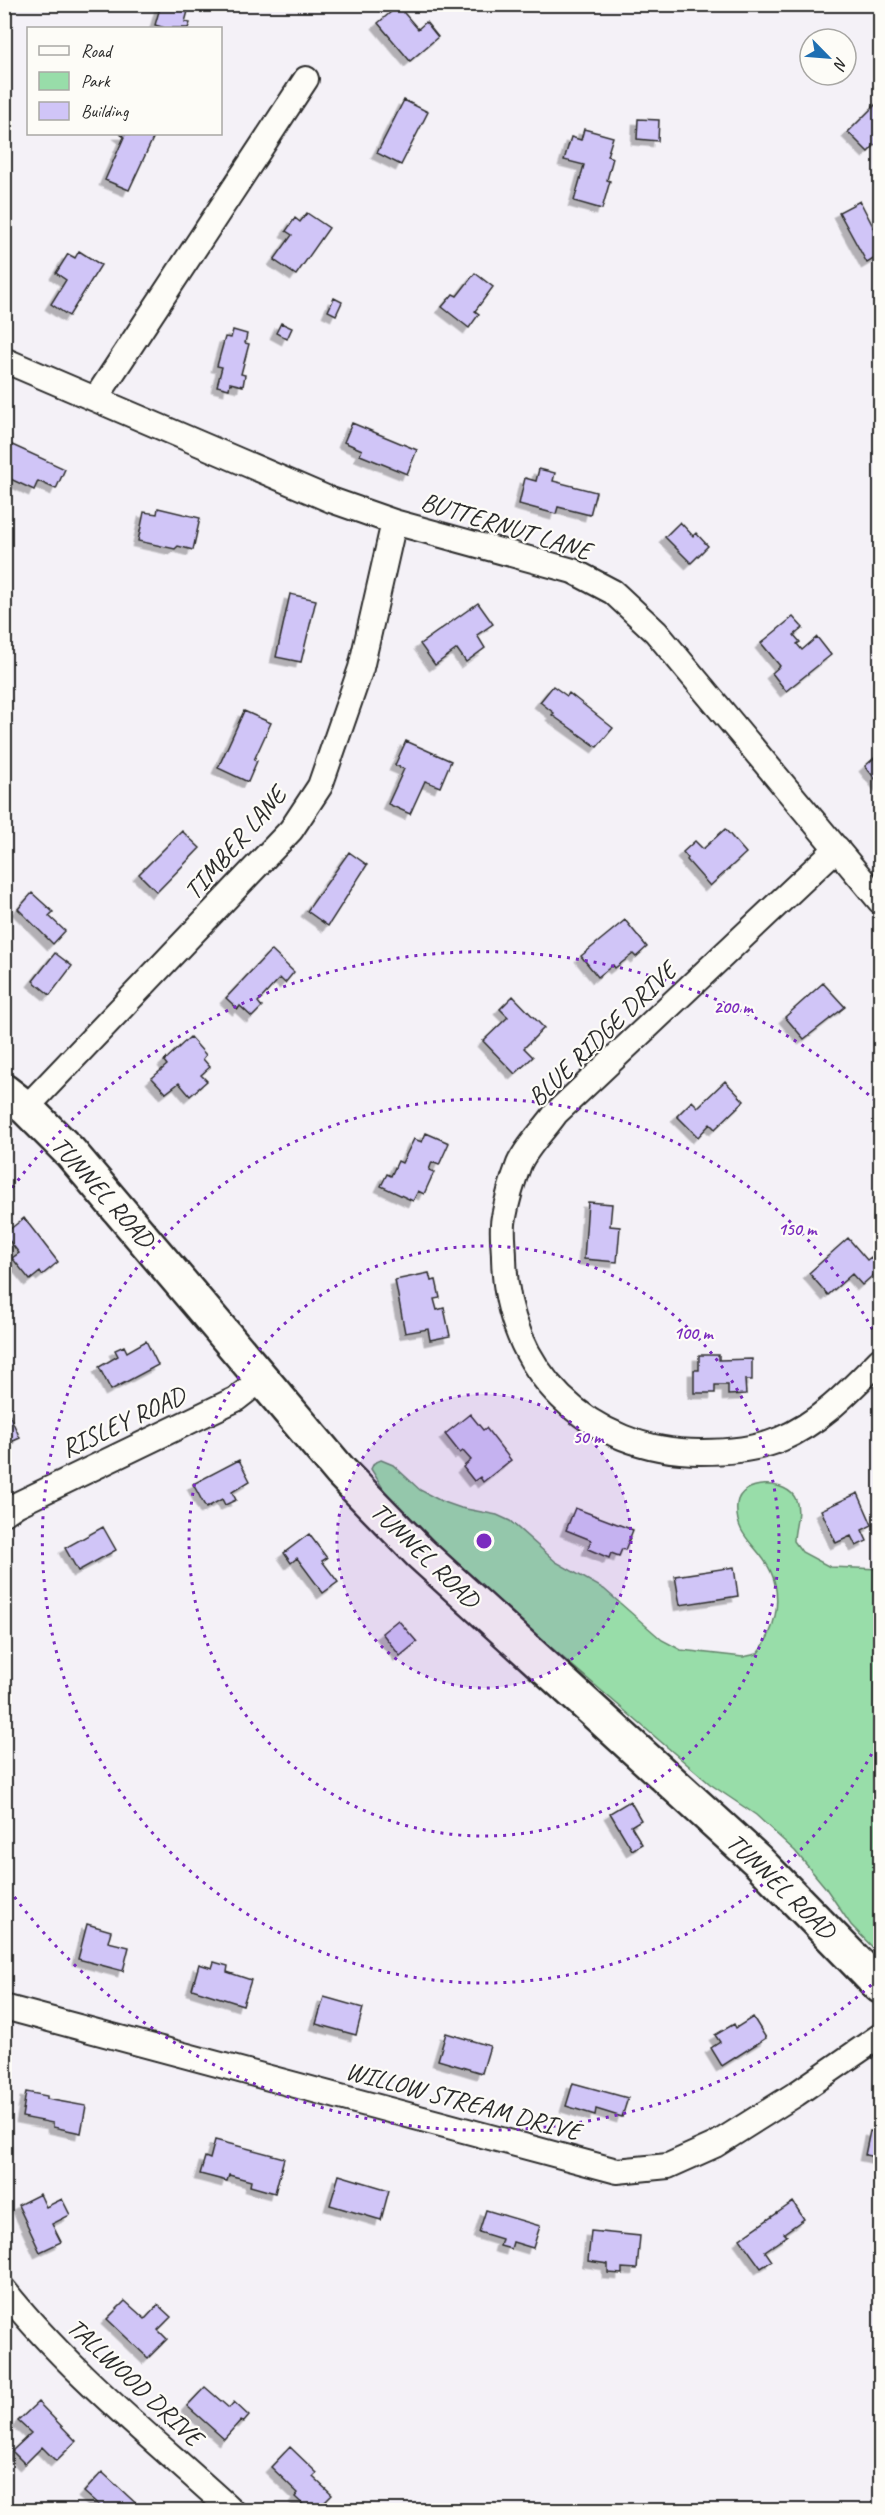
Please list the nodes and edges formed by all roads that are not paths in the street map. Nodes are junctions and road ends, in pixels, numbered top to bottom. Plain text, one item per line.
1 (306, 79) dead end
2 (4, 360) edge
3 (96, 398) junction
4 (394, 522) junction
5 (837, 848) junction
6 (880, 900) edge
7 (15, 1100) edge
8 (880, 1360) edge
9 (263, 1378) junction
10 (4, 1513) edge
11 (880, 1986) edge
12 (4, 2007) edge
13 (880, 2036) edge
14 (4, 2290) edge
15 (231, 2511) edge

1 - 3 street
2 - 3 street, BUTTERNUT LANE
3 - 4 street, BUTTERNUT LANE
4 - 5 street, BUTTERNUT LANE
4 - 7 street, TIMBER LANE
5 - 6 street, BUTTERNUT LANE
5 - 8 street, BLUE RIDGE DRIVE
7 - 9 main road, TUNNEL ROAD
9 - 10 street, RISLEY ROAD
9 - 11 main road, TUNNEL ROAD
12 - 13 street, WILLOW STREAM DRIVE
14 - 15 street, TALLWOOD DRIVE

